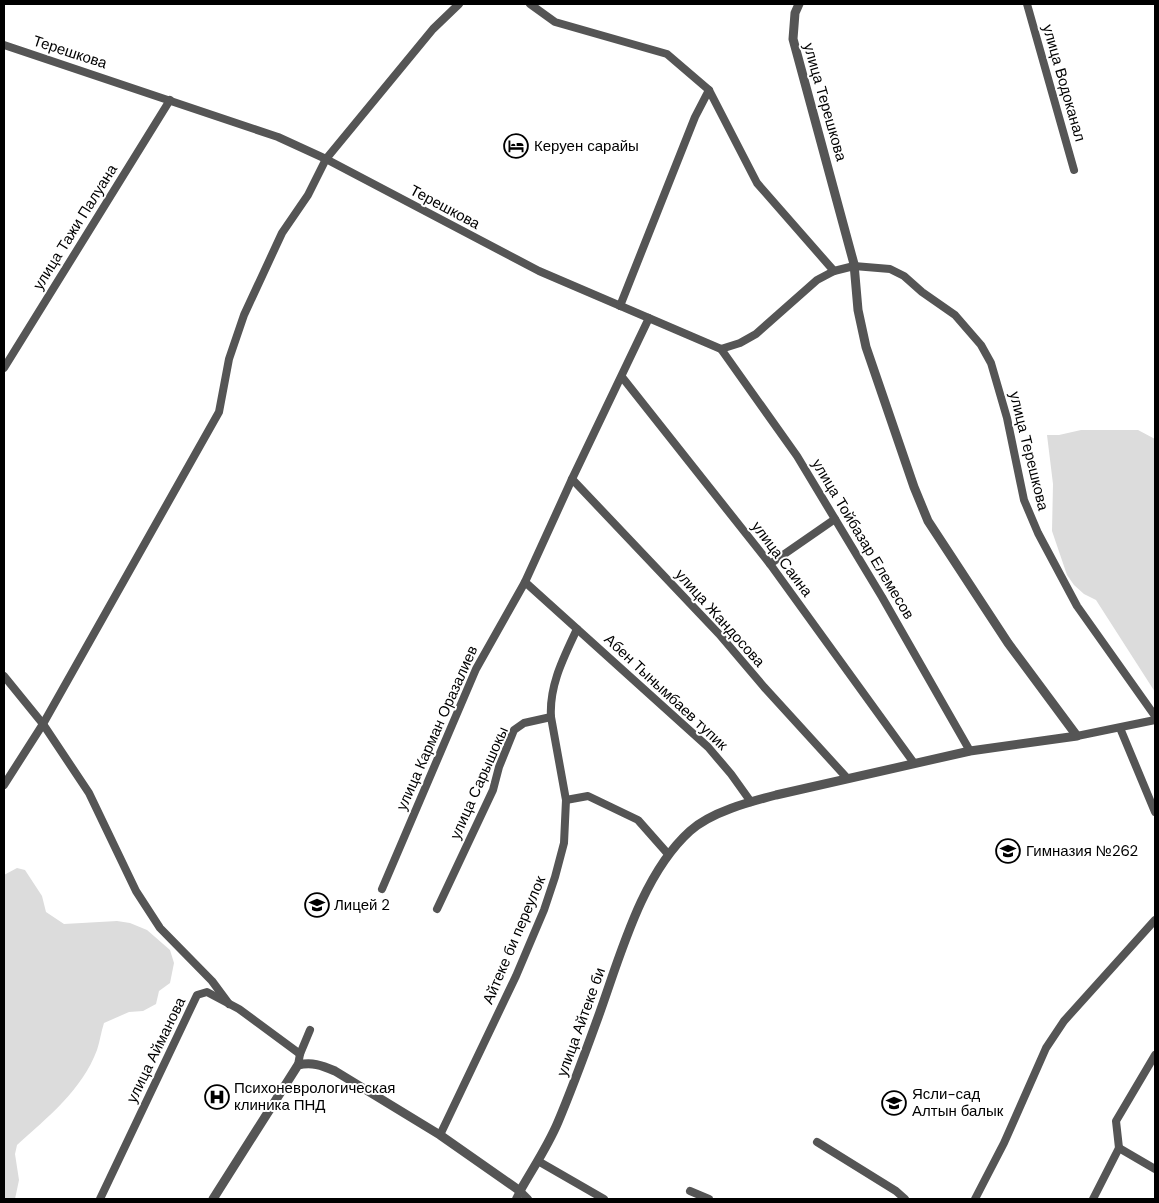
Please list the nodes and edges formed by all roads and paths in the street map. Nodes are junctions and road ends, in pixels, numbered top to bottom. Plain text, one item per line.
1 (459, 4) edge
2 (530, 4) edge
3 (799, 4) edge
4 (1027, 4) edge
5 (4, 45) edge
6 (709, 90) junction
7 (170, 100) junction
8 (326, 159) junction
9 (1074, 170) dead end
10 (854, 266) junction
11 (834, 271) junction
12 (620, 306) junction
13 (649, 318) junction
14 (721, 349) junction
15 (4, 368) edge
16 (622, 377) junction
17 (572, 479) junction
18 (835, 519) junction
19 (770, 564) junction
20 (524, 582) junction
21 (577, 629) junction
22 (4, 676) edge
23 (1155, 716) edge
24 (551, 717) junction
25 (1155, 720) edge
26 (42, 724) junction
27 (1120, 728) junction
28 (1077, 736) junction
29 (970, 751) junction
30 (914, 763) junction
31 (846, 778) junction
32 (4, 785) edge
33 (566, 800) junction
34 (751, 802) junction
35 (1155, 812) edge
36 (668, 854) junction
37 (382, 889) dead end
38 (437, 909) dead end
39 (1155, 920) edge
40 (229, 1004) junction
41 (310, 1030) dead end
42 (300, 1054) junction
43 (1155, 1055) edge
44 (298, 1065) junction
45 (440, 1135) junction
46 (817, 1142) dead end
47 (1119, 1148) junction
48 (538, 1161) junction
49 (1155, 1168) edge
50 (690, 1191) dead end
51 (518, 1195) edge
52 (100, 1199) edge
53 (213, 1199) edge
54 (528, 1199) edge
55 (604, 1199) edge
56 (709, 1199) edge
57 (905, 1199) edge
58 (975, 1199) edge
59 (1093, 1199) edge

1 - 8 street
2 - 6 street
3 - 10 street, улица Терешкова
4 - 9 street, улица Водоканал
5 - 7 street, Терешкова
6 - 11 street
6 - 12 street
7 - 8 street, Терешкова
7 - 15 street, улица Тажи Палуана
8 - 12 street, Терешкова
8 - 26 street
10 - 11 street
10 - 23 street, улица Терешкова
10 - 28 street, улица Терешкова
11 - 14 street
12 - 13 street, Терешкова
13 - 14 street, Терешкова
13 - 16 street, улица Карман Оразалиев
14 - 18 street, улица Тойбазар Елемесов
16 - 17 street, улица Карман Оразалиев
16 - 19 street, улица Саина
17 - 20 street, улица Карман Оразалиев
17 - 31 street, улица Жандосова
18 - 19 street
18 - 29 street, улица Тойбазар Елемесов
19 - 30 street, улица Саина
20 - 21 street, Абен Тынымбаев тупик
20 - 37 street, улица Карман Оразалиев
21 - 24 street, Айтеке би переулок
21 - 34 street, Абен Тынымбаев тупик
22 - 26 street
24 - 33 street, Айтеке би переулок
24 - 38 street, улица Сарышокы
25 - 27 street
26 - 32 street
26 - 40 street
27 - 28 street
27 - 35 street
28 - 29 street, улица Айтеке би
29 - 30 street, улица Айтеке би
30 - 31 street, улица Айтеке би
31 - 34 street, улица Айтеке би
33 - 36 street
33 - 45 street, Айтеке би переулок
34 - 36 street, улица Айтеке би
36 - 48 street, улица Айтеке би
39 - 58 street
40 - 42 street, улица Айманова
40 - 52 street, улица Айманова
41 - 42 street
42 - 44 street
43 - 47 street
44 - 45 street
44 - 53 street
45 - 51 street
46 - 57 street
47 - 49 street
47 - 59 street
48 - 51 street, улица Айтеке би
48 - 55 street
50 - 56 street
51 - 54 street

